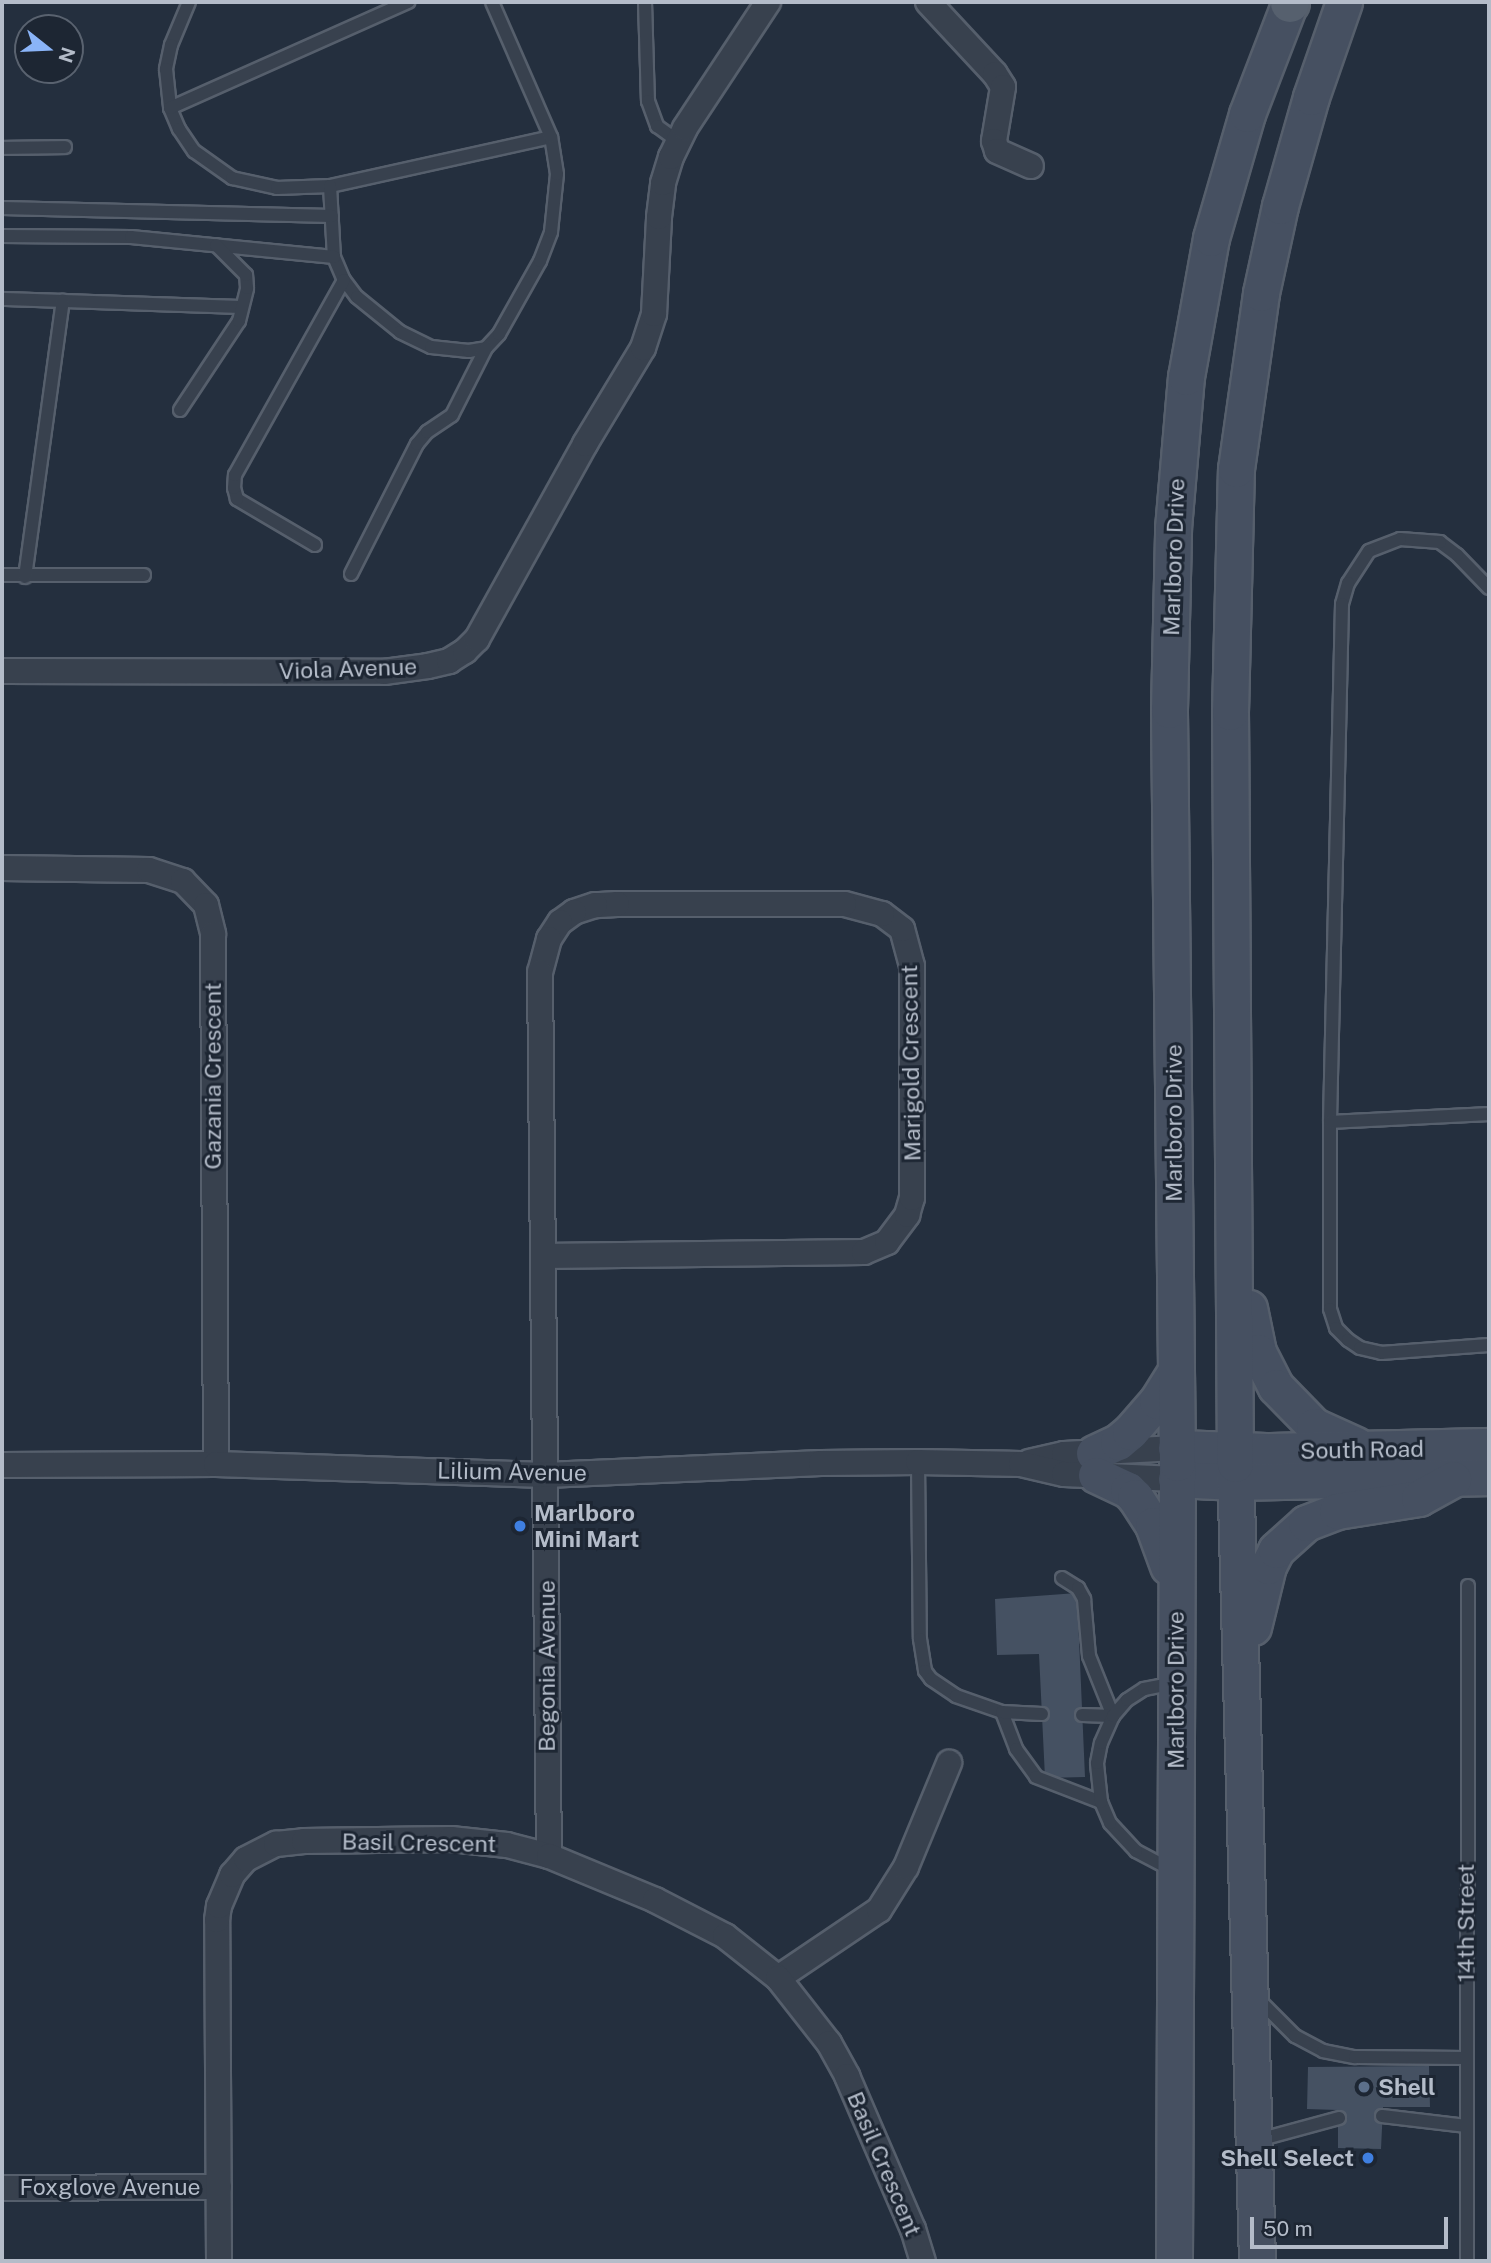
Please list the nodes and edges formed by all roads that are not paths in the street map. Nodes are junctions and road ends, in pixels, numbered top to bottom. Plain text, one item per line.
1 (189, 2) edge
2 (408, 2) edge
3 (492, 2) edge
4 (645, 2) edge
5 (768, 2) edge
6 (928, 2) edge
7 (1290, 2) edge
8 (1344, 2) edge
9 (170, 108) junction
10 (551, 137) junction
11 (679, 142) junction
12 (65, 147) dead end
13 (2, 148) edge
14 (1031, 166) dead end
15 (330, 186) junction
16 (2, 208) edge
17 (332, 216) junction
18 (2, 236) edge
19 (215, 245) junction
20 (334, 257) junction
21 (344, 280) junction
22 (2, 299) edge
23 (64, 301) junction
24 (242, 307) junction
25 (486, 348) junction
26 (180, 410) dead end
27 (315, 545) dead end
28 (351, 574) dead end
29 (2, 575) edge
30 (144, 575) dead end
31 (25, 577) junction
32 (1489, 588) edge
33 (2, 671) edge
34 (2, 868) edge
35 (1489, 1114) edge
36 (1330, 1122) junction
37 (1235, 1246) junction
38 (543, 1256) junction
39 (1489, 1345) edge
40 (1176, 1371) junction
41 (1489, 1446) edge
42 (1368, 1450) junction
43 (918, 1462) junction
44 (216, 1464) junction
45 (1095, 1464) junction
46 (1176, 1464) junction
47 (2, 1465) edge
48 (1235, 1467) junction
49 (546, 1475) junction
50 (1489, 1477) edge
51 (1453, 1479) junction
52 (1062, 1578) dead end
53 (1176, 1585) junction
54 (1468, 1586) dead end
55 (1175, 1683) junction
56 (1243, 1692) junction
57 (1003, 1712) junction
58 (1042, 1714) dead end
59 (1082, 1715) dead end
60 (1113, 1716) junction
61 (949, 1763) dead end
62 (1101, 1802) junction
63 (549, 1856) junction
64 (1176, 1872) junction
65 (778, 1978) junction
66 (1250, 1990) junction
67 (1465, 2057) junction
68 (1382, 2116) dead end
69 (1339, 2118) dead end
70 (1465, 2126) junction
71 (1255, 2141) junction
72 (219, 2187) junction
73 (2, 2188) edge
74 (219, 2261) edge
75 (923, 2261) edge
76 (1174, 2261) edge
77 (1257, 2261) edge
78 (1467, 2261) edge

1 - 9 lane
2 - 9 lane
3 - 10 lane
4 - 11 lane
5 - 11 street, Viola Avenue
6 - 14 street
7 - 40 main road, Marlboro Drive
8 - 37 main road
9 - 15 lane
10 - 15 lane
10 - 25 lane
11 - 33 street, Viola Avenue
12 - 13 lane
15 - 17 lane
16 - 17 lane
17 - 20 lane
18 - 19 lane
19 - 20 lane
19 - 24 lane
20 - 21 lane
21 - 25 lane
21 - 27 lane
22 - 23 lane
23 - 24 lane
23 - 31 lane
24 - 26 lane
25 - 28 lane
29 - 31 lane
30 - 31 lane
32 - 36 lane
34 - 44 street, Gazania Crescent
35 - 36 lane
36 - 39 lane
37 - 42 main road
37 - 48 main road
38 - 38 street, Marigold Crescent
38 - 49 street, Marigold Crescent
40 - 45 main road
40 - 46 main road, Marlboro Drive
41 - 42 main road, South Road
42 - 48 main road, South Road
43 - 45 street, Lilium Avenue
43 - 49 street, Lilium Avenue
43 - 57 lane
44 - 47 street, Lilium Avenue
44 - 49 street, Lilium Avenue
45 - 46 street, Lilium Avenue
45 - 53 main road
46 - 48 main road
46 - 53 main road, Marlboro Drive
48 - 51 main road, South Road
48 - 56 main road
49 - 63 street, Begonia Avenue
50 - 51 main road, South Road
51 - 56 main road
52 - 60 lane
53 - 55 main road, Marlboro Drive
54 - 67 lane, 14th Street
55 - 60 lane
55 - 64 main road, Marlboro Drive
56 - 66 main road
57 - 58 lane
57 - 62 lane
59 - 60 lane
60 - 62 lane
61 - 65 street
62 - 64 lane
63 - 65 street, Basil Crescent
63 - 72 street, Basil Crescent
64 - 76 main road, Marlboro Drive
65 - 75 street, Basil Crescent
66 - 67 lane
66 - 71 main road
67 - 70 lane, 14th Street
68 - 70 lane
69 - 71 lane
70 - 78 lane, 14th Street
71 - 77 main road
72 - 73 street, Foxglove Avenue
72 - 74 street, Basil Crescent

